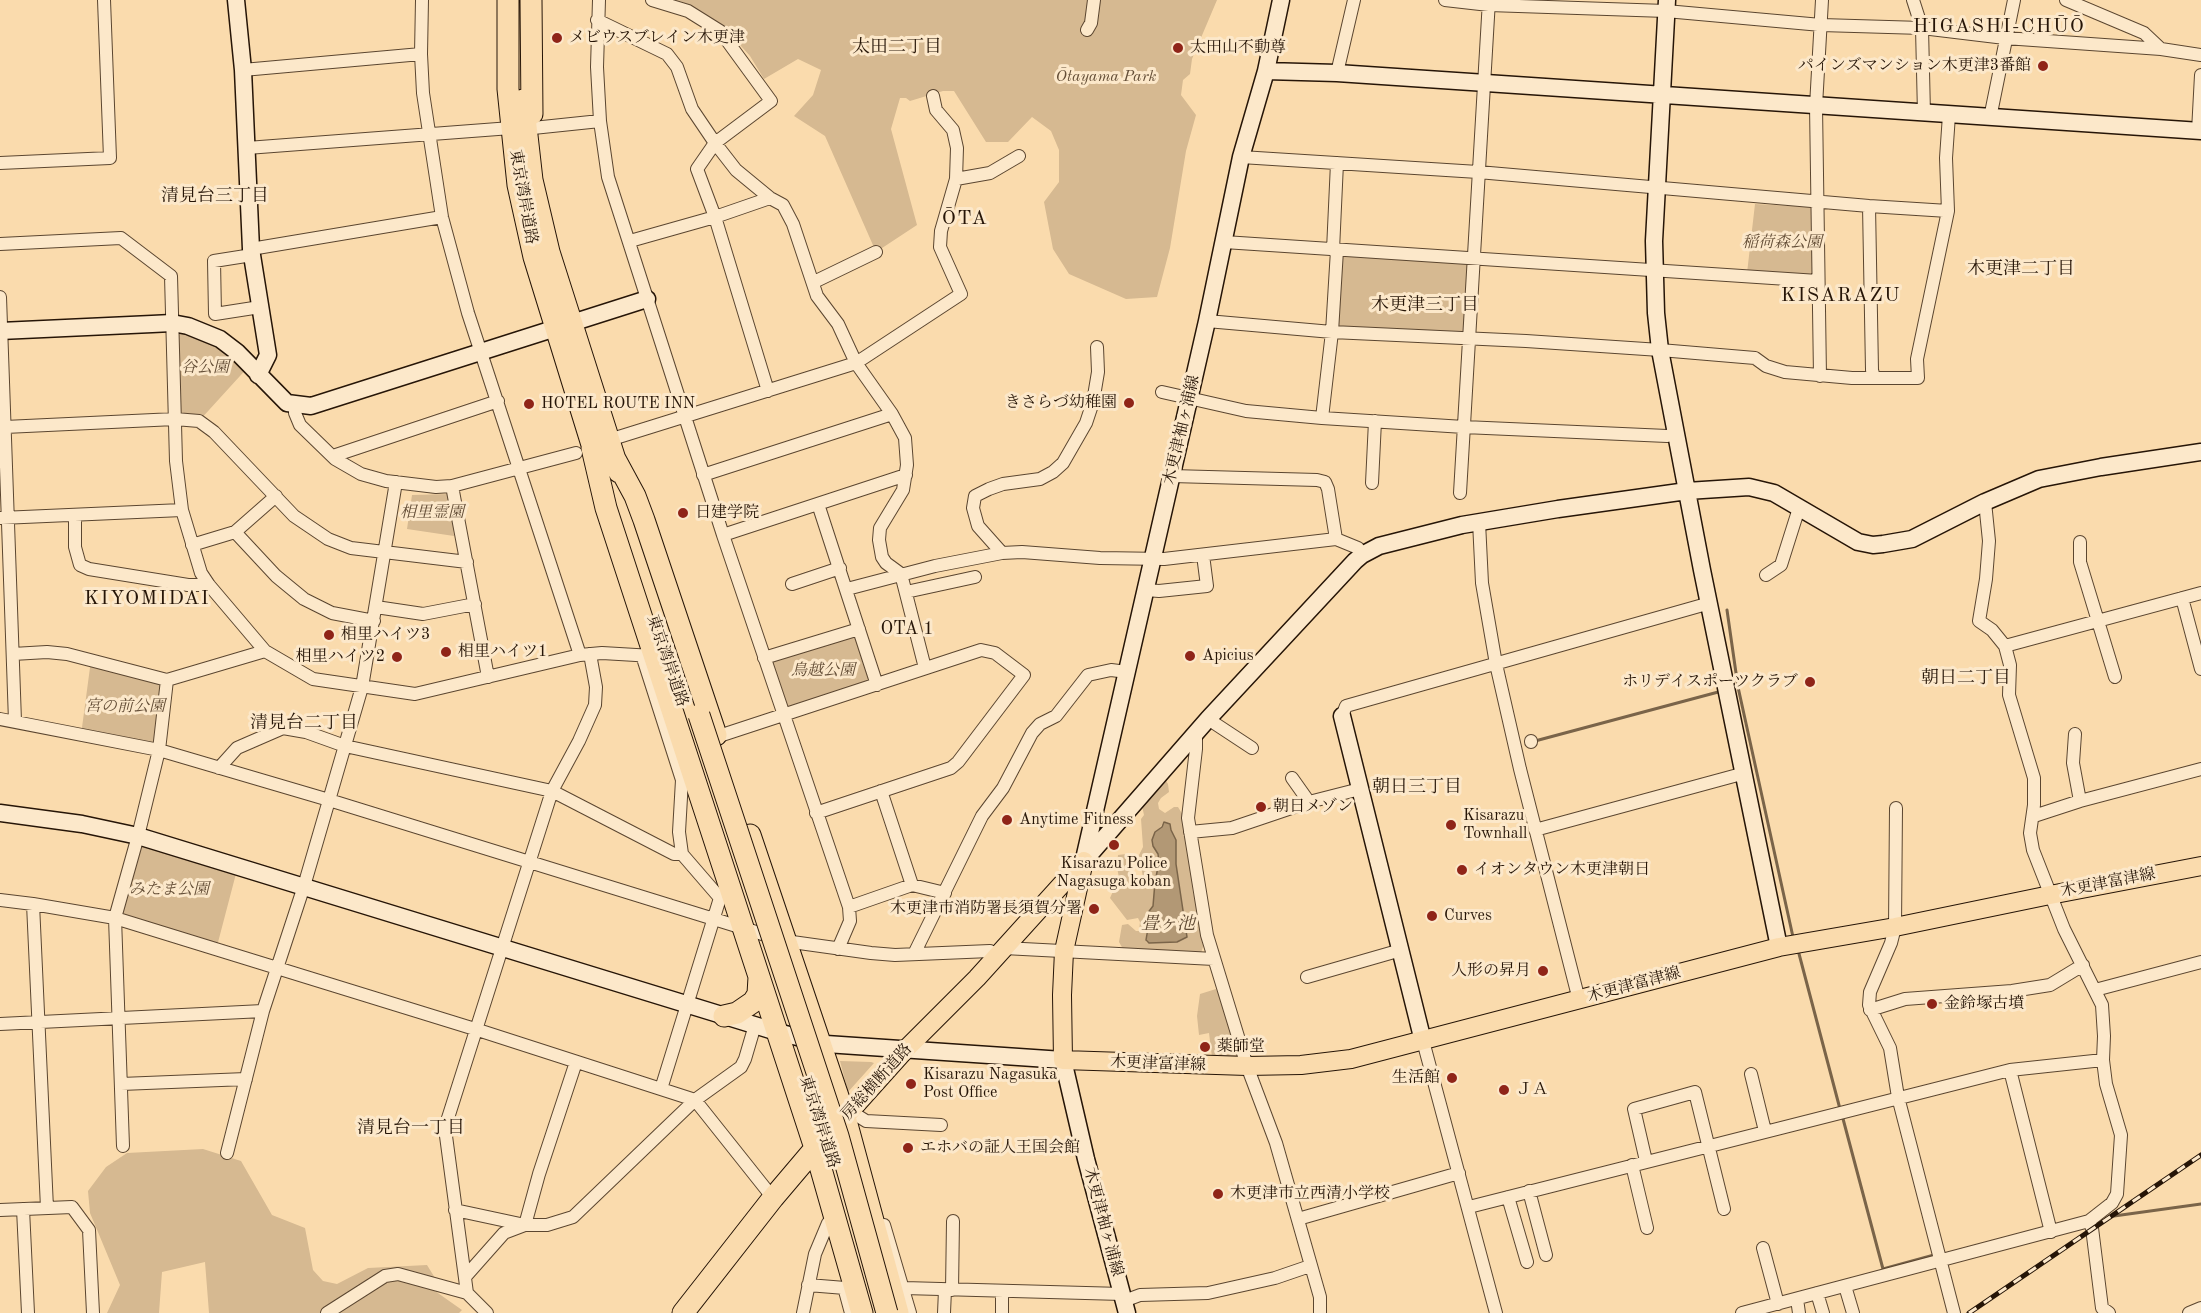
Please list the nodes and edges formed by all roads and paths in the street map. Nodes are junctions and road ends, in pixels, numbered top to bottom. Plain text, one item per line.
1 (104, 0) edge
2 (236, 0) edge
3 (422, 0) edge
4 (496, 0) edge
5 (508, 0) edge
6 (520, 0) edge
7 (531, 0) edge
8 (599, 0) edge
9 (652, 0) edge
10 (1094, 0) edge
11 (1281, 0) edge
12 (1354, 0) edge
13 (1445, 0) edge
14 (1822, 0) edge
15 (1913, 0) edge
16 (2013, 0) edge
17 (2066, 0) edge
18 (1489, 2) edge
19 (1667, 6) edge
20 (597, 20) junction
21 (1821, 25) junction
22 (1922, 28) junction
23 (1087, 30) dead end
24 (2005, 38) junction
25 (2161, 50) junction
26 (421, 54) junction
27 (2201, 55) edge
28 (243, 70) junction
29 (1266, 71) junction
30 (1337, 73) junction
31 (2201, 75) edge
32 (1484, 83) junction
33 (515, 88) junction
34 (1662, 94) junction
35 (933, 96) dead end
36 (1816, 106) junction
37 (1924, 114) junction
38 (1949, 116) junction
39 (1990, 118) junction
40 (600, 121) junction
41 (533, 128) junction
42 (511, 129) junction
43 (2199, 131) edge
44 (428, 134) junction
45 (715, 143) junction
46 (247, 148) junction
47 (1019, 156) dead end
48 (1241, 157) junction
49 (0, 163) edge
50 (1337, 163) junction
51 (1478, 172) junction
52 (956, 179) junction
53 (532, 180) junction
54 (1657, 187) junction
55 (770, 198) junction
56 (1817, 201) junction
57 (1869, 206) junction
58 (1948, 211) junction
59 (442, 217) junction
60 (715, 217) junction
61 (630, 241) junction
62 (1224, 242) junction
63 (0, 244) edge
64 (1335, 250) junction
65 (252, 252) junction
66 (876, 252) dead end
67 (1474, 259) junction
68 (1655, 271) junction
69 (1818, 281) junction
70 (814, 282) junction
71 (0, 297) edge
72 (647, 299) junction
73 (260, 307) junction
74 (1207, 321) junction
75 (171, 323) junction
76 (563, 326) junction
77 (1, 331) edge
78 (1332, 332) junction
79 (1470, 340) junction
80 (1097, 347) dead end
81 (1660, 350) junction
82 (481, 351) junction
83 (856, 363) junction
84 (258, 375) junction
85 (1820, 376) junction
86 (1874, 378) junction
87 (768, 390) junction
88 (1162, 392) dead end
89 (1190, 398) junction
90 (498, 401) junction
91 (295, 404) junction
92 (892, 414) junction
93 (683, 416) junction
94 (1322, 418) junction
95 (175, 419) junction
96 (1375, 421) junction
97 (5, 427) junction
98 (1464, 427) junction
99 (1677, 433) junction
100 (598, 450) junction
101 (2201, 452) edge
102 (333, 456) junction
103 (520, 469) junction
104 (703, 475) junction
105 (906, 475) junction
106 (1172, 477) junction
107 (396, 482) junction
108 (1372, 483) dead end
109 (452, 486) junction
110 (1688, 491) junction
111 (1460, 493) dead end
112 (276, 496) junction
113 (1984, 502) junction
114 (818, 504) junction
115 (1799, 508) junction
116 (182, 510) junction
117 (75, 514) junction
118 (4, 518) edge
119 (1479, 522) junction
120 (236, 532) junction
121 (723, 535) junction
122 (1336, 539) junction
123 (2080, 542) dead end
124 (192, 545) junction
125 (385, 553) junction
126 (1002, 553) junction
127 (1203, 555) junction
128 (1362, 555) junction
129 (1152, 559) junction
130 (467, 562) junction
131 (840, 568) junction
132 (901, 574) junction
133 (1766, 575) dead end
134 (975, 577) dead end
135 (792, 584) dead end
136 (209, 585) junction
137 (847, 589) junction
138 (1146, 590) junction
139 (906, 592) junction
140 (2201, 593) edge
141 (2182, 598) junction
142 (1710, 603) junction
143 (475, 604) junction
144 (376, 608) junction
145 (2099, 620) junction
146 (374, 621) junction
147 (859, 629) junction
148 (2005, 646) junction
149 (265, 651) junction
150 (13, 654) junction
151 (585, 654) junction
152 (648, 655) junction
153 (764, 658) junction
154 (1496, 664) junction
155 (925, 668) junction
156 (2201, 669) edge
157 (1127, 672) junction
158 (488, 677) junction
159 (2115, 677) dead end
160 (166, 680) junction
161 (877, 684) junction
162 (362, 687) junction
163 (784, 715) junction
164 (693, 716) junction
165 (1342, 716) joint
166 (0, 719) edge
167 (1208, 719) junction
168 (15, 721) junction
169 (1196, 734) junction
170 (2075, 734) dead end
171 (716, 737) junction
172 (345, 746) junction
173 (1252, 748) dead end
174 (159, 750) junction
175 (219, 768) junction
176 (2201, 769) edge
177 (1745, 772) junction
178 (1292, 778) dead end
179 (1360, 789) junction
180 (552, 791) junction
181 (881, 791) junction
182 (329, 800) junction
183 (2080, 801) junction
184 (1309, 802) junction
185 (1896, 808) dead end
186 (0, 813) edge
187 (816, 813) junction
188 (2034, 816) junction
189 (1535, 830) junction
190 (1190, 832) junction
191 (138, 836) junction
192 (682, 854) junction
193 (1084, 861) junction
194 (529, 863) junction
195 (2201, 866) edge
196 (912, 885) junction
197 (303, 886) junction
198 (945, 893) junction
199 (2050, 895) junction
200 (0, 900) edge
201 (33, 904) junction
202 (849, 907) junction
203 (115, 918) junction
204 (714, 919) junction
205 (1895, 927) junction
206 (744, 930) junction
207 (785, 941) junction
208 (503, 947) junction
209 (1779, 947) junction
210 (838, 949) junction
211 (1401, 950) junction
212 (1064, 951) junction
213 (1001, 952) junction
214 (914, 954) junction
215 (1214, 959) junction
216 (2201, 962) edge
217 (2083, 965) junction
218 (277, 970) junction
219 (759, 976) junction
220 (1307, 977) dead end
221 (2095, 990) junction
222 (1579, 1000) junction
223 (688, 1005) junction
224 (1870, 1010) junction
225 (264, 1011) junction
226 (724, 1016) junction
227 (118, 1018) junction
228 (38, 1022) junction
229 (0, 1024) edge
230 (754, 1025) junction
231 (478, 1030) junction
232 (777, 1032) junction
233 (1423, 1041) junction
234 (818, 1042) junction
235 (906, 1049) junction
236 (1063, 1060) junction
237 (2103, 1060) junction
238 (576, 1062) junction
239 (1247, 1066) junction
240 (2010, 1070) junction
241 (1750, 1074) dead end
242 (246, 1079) junction
243 (121, 1084) junction
244 (661, 1089) junction
245 (1899, 1097) junction
246 (695, 1100) junction
247 (848, 1114) junction
248 (941, 1125) dead end
249 (1765, 1131) junction
250 (1709, 1145) junction
251 (123, 1146) dead end
252 (815, 1148) junction
253 (227, 1153) dead end
254 (1646, 1161) junction
255 (1632, 1165) junction
256 (1459, 1173) junction
257 (1529, 1191) junction
258 (1508, 1197) junction
259 (773, 1198) junction
260 (869, 1207) junction
261 (1469, 1207) junction
262 (47, 1208) junction
263 (23, 1209) junction
264 (1724, 1209) dead end
265 (0, 1210) edge
266 (455, 1210) junction
267 (831, 1219) junction
268 (1298, 1220) junction
269 (953, 1221) dead end
270 (2089, 1221) junction
271 (525, 1225) junction
272 (1647, 1228) dead end
273 (2051, 1232) junction
274 (1763, 1248) dead end
275 (1546, 1255) dead end
276 (1527, 1262) dead end
277 (1941, 1262) junction
278 (1310, 1266) junction
279 (465, 1277) junction
280 (808, 1285) junction
281 (1845, 1286) junction
282 (844, 1288) junction
283 (904, 1288) junction
284 (948, 1290) junction
285 (1002, 1292) junction
286 (467, 1293) junction
287 (1817, 1293) junction
288 (1797, 1299) junction
289 (1124, 1303) edge
290 (1778, 1304) junction
291 (2201, 1308) edge
292 (480, 1310) edge
293 (28, 1313) edge
294 (93, 1313) edge
295 (327, 1313) edge
296 (683, 1313) edge
297 (802, 1313) edge
298 (851, 1313) edge
299 (862, 1313) edge
300 (875, 1313) edge
301 (887, 1313) edge
302 (898, 1313) edge
303 (910, 1313) edge
304 (944, 1313) edge
305 (1002, 1313) edge
306 (1320, 1313) edge
307 (1496, 1313) edge
308 (1742, 1313) edge
309 (1799, 1313) edge
310 (1823, 1313) edge
311 (1853, 1313) edge
312 (1954, 1313) edge
313 (2109, 1313) edge
314 (2189, 1313) edge

1 - 49 street
2 - 28 street
3 - 26 street
4 - 42 highway
5 - 33 highway, 東京湾岸道路
6 - 33 highway, 東京湾岸道路
7 - 41 highway
8 - 20 street
9 - 45 street
10 - 23 street
11 - 29 street, 木更津袖ヶ浦線
12 - 30 street
13 - 18 street
14 - 21 street
15 - 22 street
16 - 24 street
17 - 25 street
18 - 19 street
18 - 32 street
19 - 21 street
19 - 34 street
20 - 40 street
20 - 45 street
21 - 22 street
21 - 36 street
22 - 24 street
22 - 37 street
24 - 25 street
24 - 39 street
25 - 27 street
26 - 28 street
26 - 44 street
28 - 46 street
29 - 30 street
29 - 48 street, 木更津袖ヶ浦線
30 - 32 street
31 - 43 street
32 - 34 street
32 - 51 street
33 - 42 highway, 東京湾岸道路
33 - 53 highway, 東京湾岸道路
34 - 36 street
34 - 54 street
35 - 52 street
36 - 37 street
36 - 56 street
37 - 38 street
38 - 39 street
38 - 58 street
39 - 43 street
40 - 41 street
40 - 61 street
41 - 53 highway
42 - 44 street
42 - 76 highway, 東京湾岸道路
44 - 46 street
44 - 59 street
45 - 55 street
45 - 60 street
46 - 65 street
47 - 52 street
48 - 50 street
48 - 62 street, 木更津袖ヶ浦線
50 - 51 street
50 - 64 street
51 - 54 street
51 - 67 street
52 - 83 street
53 - 76 highway, 東京湾岸道路
54 - 56 street
54 - 68 street
55 - 60 street
55 - 70 street
56 - 57 street
56 - 69 street
57 - 58 street
57 - 86 street
58 - 86 street
59 - 65 street
59 - 82 street
60 - 61 street
60 - 87 street
61 - 72 street
62 - 64 street
62 - 74 street, 木更津袖ヶ浦線
63 - 75 street
64 - 67 street
64 - 78 street
65 - 73 street
65 - 73 street
66 - 70 street
67 - 68 street
67 - 79 street
68 - 69 street
68 - 81 street
69 - 85 street
70 - 83 street
71 - 77 street
72 - 76 street
72 - 93 street
73 - 84 street
74 - 78 street
74 - 89 street, 木更津袖ヶ浦線
75 - 77 street
75 - 84 street
75 - 95 street
76 - 82 street
76 - 100 highway, 東京湾岸道路
77 - 97 street
78 - 79 street
78 - 94 street
79 - 81 street
79 - 98 street
80 - 126 street
81 - 85 street
81 - 99 street
82 - 90 street
82 - 91 street
83 - 87 street
83 - 92 street
84 - 91 street
85 - 86 street
87 - 93 street
88 - 89 street
89 - 94 street
89 - 106 street, 木更津袖ヶ浦線
90 - 102 street
90 - 103 street
91 - 102 street
92 - 104 street
92 - 105 street
93 - 100 street
93 - 104 street
94 - 96 street
95 - 97 street
95 - 112 street
95 - 116 street
96 - 98 street
96 - 108 street
97 - 118 street
98 - 99 street
98 - 111 street
99 - 110 street
100 - 103 street
100 - 152 highway
100 - 164 highway, 東京湾岸道路
100 - 171 highway
101 - 113 street
102 - 107 street
103 - 109 street
103 - 151 street
104 - 121 street
105 - 114 street
105 - 132 street
106 - 122 street
106 - 129 street, 木更津袖ヶ浦線
107 - 109 street
107 - 125 street
109 - 130 street
110 - 115 street
110 - 119 street
110 - 142 street
112 - 120 street
112 - 125 street
113 - 115 street
113 - 148 street
114 - 121 street
114 - 131 street
115 - 133 street
116 - 117 street
116 - 124 street
117 - 118 street
117 - 136 street
118 - 150 street
119 - 128 street
119 - 154 street
120 - 124 street
120 - 146 street
121 - 153 street
122 - 127 street
122 - 128 street
123 - 145 street
124 - 136 street
125 - 130 street
125 - 144 street
126 - 129 street
126 - 132 street
127 - 129 street
127 - 138 street
128 - 167 street
129 - 138 street, 木更津袖ヶ浦線
130 - 143 street
131 - 135 street
131 - 137 street
132 - 137 street
132 - 139 street
134 - 139 street
136 - 149 street
137 - 147 street
138 - 157 street, 木更津袖ヶ浦線
139 - 155 street
140 - 141 street
141 - 145 street
141 - 156 street
142 - 154 street
142 - 177 street
143 - 144 street
143 - 158 street
144 - 146 street
145 - 148 street
145 - 159 street
146 - 162 street
147 - 153 street
147 - 161 street
148 - 188 street
149 - 160 street
149 - 162 street
150 - 160 street
150 - 168 street
151 - 152 street
151 - 158 street
151 - 180 street
152 - 192 street
152 - 206 highway
153 - 163 street
154 - 165 street
154 - 189 street
155 - 161 street
155 - 181 street
157 - 193 street, 木更津袖ヶ浦線
157 - 198 street
158 - 162 street
160 - 174 street
161 - 163 street
162 - 172 street
163 - 171 street
163 - 187 street
164 - 300 highway, 東京湾岸道路
164 - 301 highway, 東京湾岸道路, bridge
165 - 179 street
166 - 168 street
167 - 169 street
167 - 173 street
168 - 174 street
169 - 190 street
169 - 193 street
170 - 183 street
171 - 207 highway
172 - 175 street
172 - 180 street
172 - 182 street
174 - 175 street
174 - 191 street
175 - 182 street
176 - 183 street
177 - 189 street
177 - 209 street
178 - 184 street
179 - 184 street
179 - 211 street
180 - 192 street
180 - 194 street
181 - 187 street
181 - 196 street
182 - 194 street
182 - 197 street
183 - 188 street
184 - 190 street
185 - 205 street
186 - 191 street
187 - 202 street
188 - 199 street
189 - 222 street
190 - 215 street
191 - 197 street
191 - 203 street
192 - 204 street
193 - 212 main road
193 - 213 main road, 房総横断道路
194 - 204 street
194 - 208 street
195 - 199 main road, 木更津富津線
196 - 198 street
196 - 202 street
197 - 208 street
197 - 218 street
198 - 214 street
199 - 205 main road, 木更津富津線
199 - 217 street
200 - 201 street
201 - 203 street
201 - 228 street
202 - 210 street
203 - 218 street
203 - 227 street
204 - 206 street
204 - 223 street
205 - 209 main road, 木更津富津線
205 - 224 street
206 - 207 street
206 - 219 highway
207 - 210 street
207 - 234 highway
208 - 223 street
208 - 231 street
209 - 222 main road, 木更津富津線
210 - 214 street
211 - 220 street
211 - 233 street
212 - 213 street
212 - 215 street
212 - 236 main road
213 - 214 street
213 - 235 main road, 房総横断道路
215 - 239 street
216 - 221 street
217 - 221 street
217 - 224 street
218 - 225 street
218 - 231 street
219 - 226 highway
219 - 232 highway
221 - 237 street
222 - 233 main road, 木更津富津線
223 - 226 street
223 - 244 street
224 - 245 street
225 - 227 street
225 - 242 street
226 - 230 street
227 - 228 street
227 - 243 street
228 - 229 street
228 - 262 street
230 - 232 street
230 - 246 street
231 - 238 street
231 - 266 street
232 - 234 street
232 - 252 highway
233 - 239 main road, 木更津富津線
233 - 256 street
234 - 235 street
234 - 247 highway
235 - 236 street
235 - 247 main road, 房総横断道路
236 - 239 main road, 木更津富津線
236 - 289 street, 木更津袖ヶ浦線
237 - 240 street
237 - 270 street
238 - 244 street
238 - 271 street
239 - 268 street
240 - 245 street
240 - 273 street
241 - 249 street
242 - 243 street
242 - 253 street
243 - 251 street
244 - 246 street
245 - 249 street
245 - 277 street
246 - 259 street
246 - 271 street
247 - 248 street
247 - 252 highway, 房総横断道路
247 - 260 highway
249 - 250 street
250 - 254 street
250 - 254 street
250 - 264 street
252 - 259 highway, 房総横断道路
252 - 267 highway
254 - 255 street
255 - 257 street
255 - 272 street
256 - 261 street
256 - 268 street
257 - 258 street
257 - 275 street
258 - 261 street
258 - 276 street
259 - 296 highway, 房総横断道路
260 - 283 street
260 - 302 highway
261 - 307 street
262 - 263 street
262 - 294 street
263 - 265 street
263 - 293 street
266 - 271 street
266 - 279 street
267 - 280 street
267 - 282 street
267 - 299 highway
268 - 278 street
269 - 284 street
270 - 273 street
270 - 313 street
271 - 279 street
273 - 277 street
274 - 290 street
277 - 281 street
277 - 312 street
278 - 289 street
278 - 306 street
279 - 286 street
280 - 282 street
280 - 297 street
281 - 287 street
281 - 311 street
282 - 298 street
283 - 284 street
283 - 303 street
284 - 285 street
284 - 304 street
285 - 289 street
285 - 305 street
286 - 292 street
286 - 295 street
287 - 288 street
287 - 310 street
288 - 290 street
288 - 309 street
290 - 308 street
291 - 314 street

